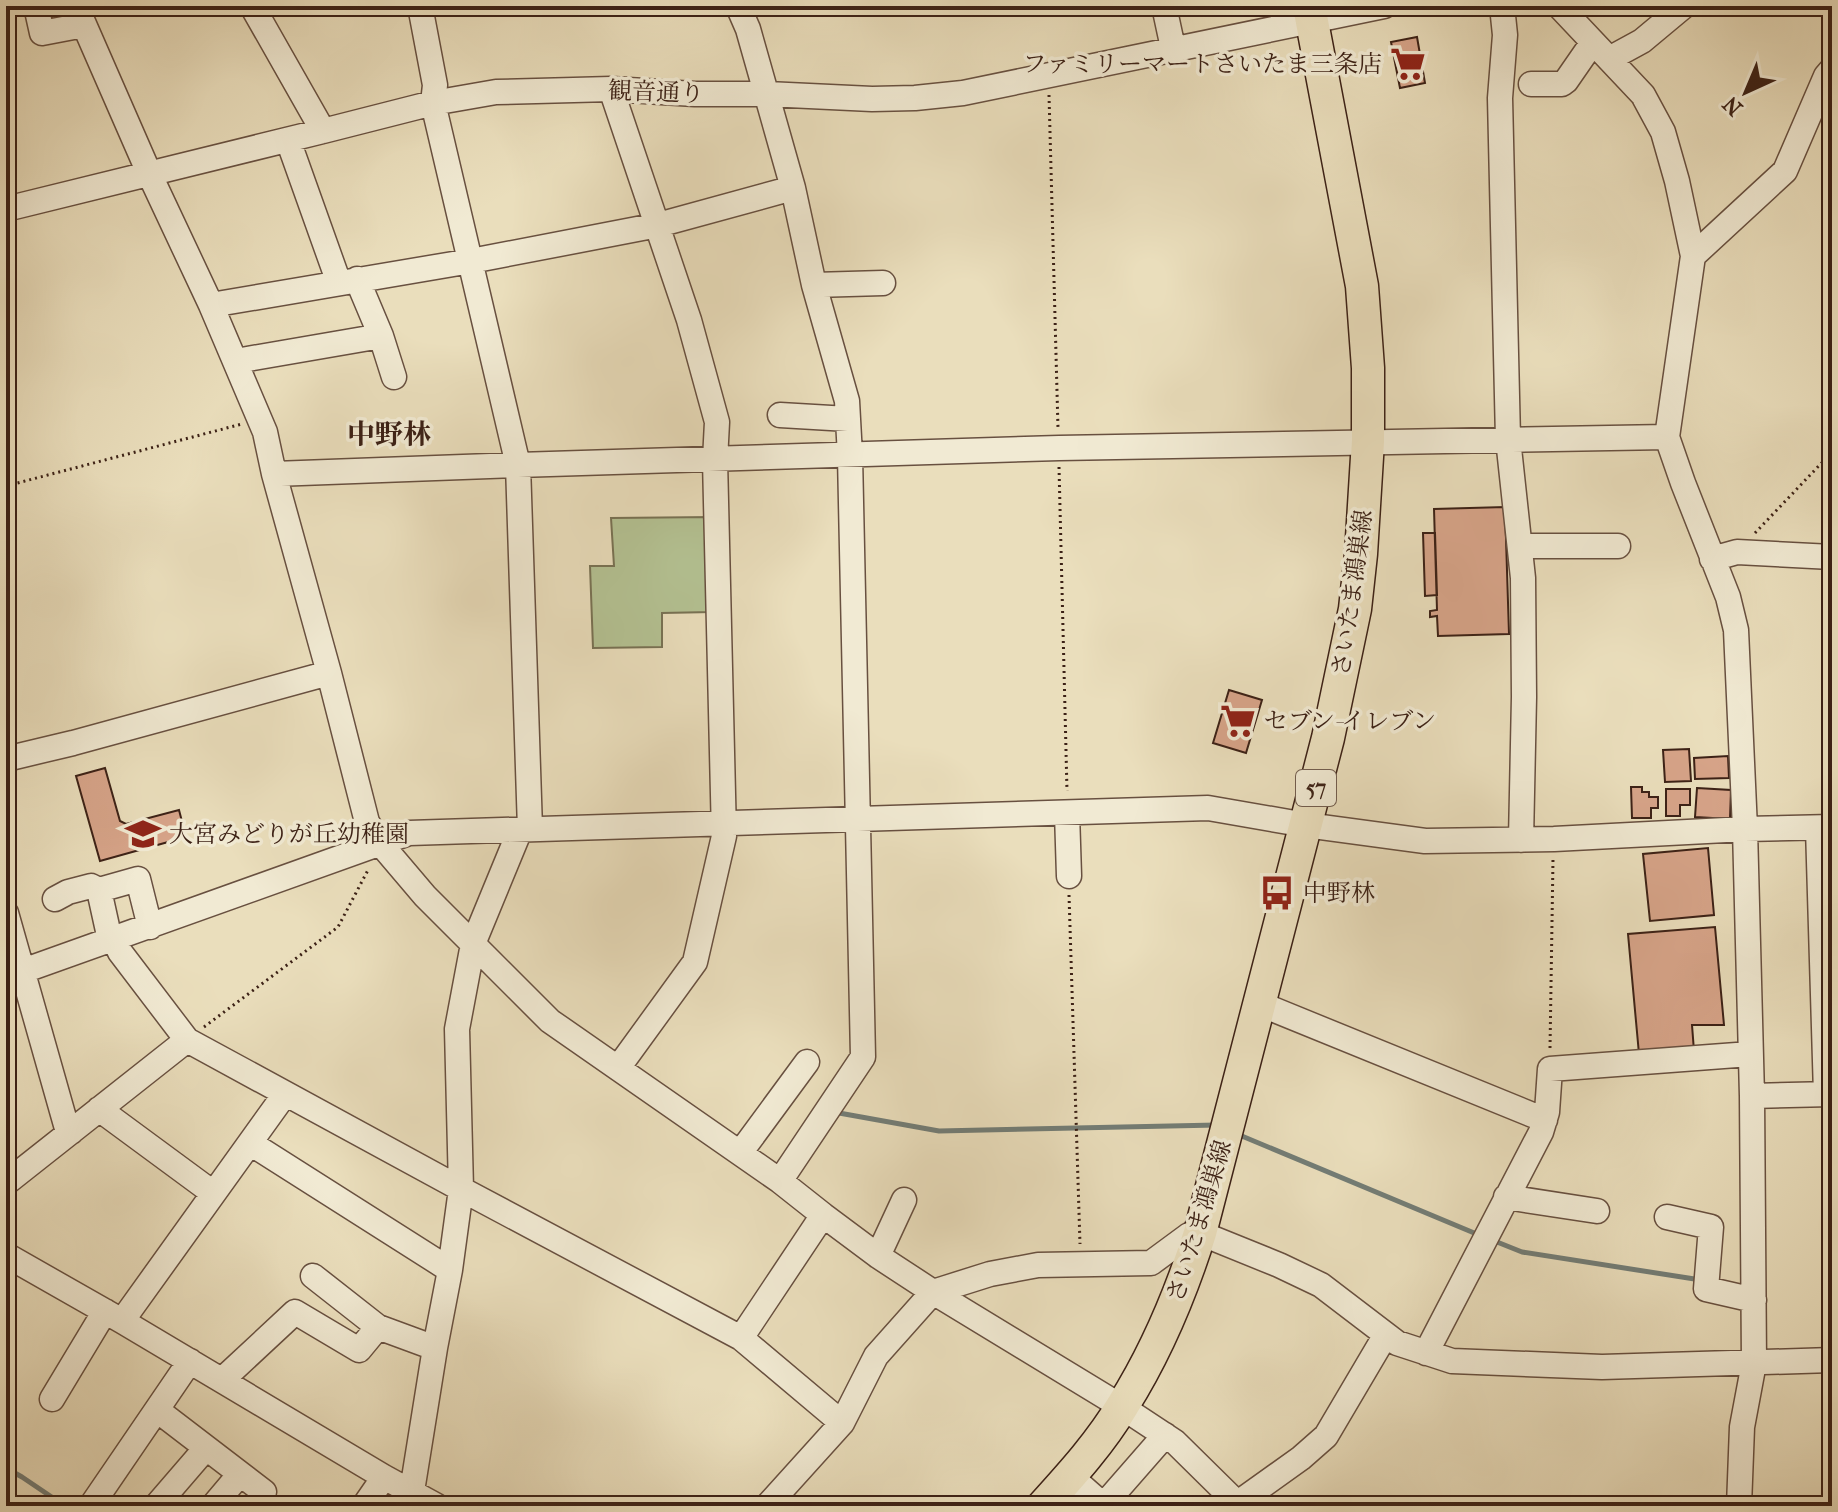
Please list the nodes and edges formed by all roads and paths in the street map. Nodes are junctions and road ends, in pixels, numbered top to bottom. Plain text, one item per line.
1 (36, 6) edge
2 (252, 6) edge
3 (420, 6) edge
4 (738, 6) edge
5 (1164, 6) edge
6 (1384, 6) edge
7 (1502, 6) edge
8 (1559, 6) edge
9 (1684, 6) edge
10 (1311, 13) edge
11 (80, 15) edge
12 (1173, 48) junction
13 (1601, 51) junction
14 (1832, 69) edge
15 (1531, 84) dead end
16 (611, 89) junction
17 (767, 94) junction
18 (433, 103) junction
19 (323, 131) junction
20 (288, 140) junction
21 (149, 173) junction
22 (793, 188) junction
23 (6, 209) edge
24 (658, 225) junction
25 (1693, 256) junction
26 (471, 261) junction
27 (348, 281) junction
28 (883, 283) dead end
29 (814, 285) junction
30 (211, 305) junction
31 (381, 336) junction
32 (236, 361) junction
33 (394, 377) dead end
34 (780, 415) dead end
35 (260, 419) junction
36 (848, 419) junction
37 (1667, 437) junction
38 (1508, 439) junction
39 (1368, 441) junction
40 (1832, 452) edge
41 (850, 456) junction
42 (715, 460) junction
43 (518, 465) junction
44 (274, 474) junction
45 (6, 486) edge
46 (1520, 546) junction
47 (1618, 546) dead end
48 (1737, 552) junction
49 (1832, 557) edge
50 (1712, 559) junction
51 (329, 673) junction
52 (6, 759) edge
53 (1067, 813) junction
54 (858, 819) junction
55 (724, 823) junction
56 (1306, 825) junction
57 (1825, 828) edge
58 (1745, 829) junction
59 (525, 830) junction
60 (1554, 839) junction
61 (1521, 840) junction
62 (373, 845) junction
63 (1069, 876) joint
64 (99, 890) junction
65 (55, 899) dead end
66 (6, 913) edge
67 (150, 927) junction
68 (112, 939) junction
69 (473, 944) junction
70 (14, 974) edge
71 (1260, 1004) junction
72 (187, 1040) junction
73 (1750, 1054) junction
74 (807, 1062) dead end
75 (618, 1068) junction
76 (1550, 1069) junction
77 (285, 1094) junction
78 (1829, 1094) edge
79 (1752, 1096) junction
80 (99, 1109) junction
81 (1545, 1120) junction
82 (71, 1132) junction
83 (250, 1143) junction
84 (740, 1153) junction
85 (780, 1181) junction
86 (6, 1183) edge
87 (461, 1189) junction
88 (213, 1193) junction
89 (1506, 1197) junction
90 (904, 1200) dead end
91 (1597, 1211) dead end
92 (823, 1215) junction
93 (1667, 1217) dead end
94 (1200, 1233) junction
95 (878, 1256) junction
96 (7, 1259) edge
97 (1081, 1265) junction
98 (450, 1270) junction
99 (313, 1276) dead end
100 (933, 1292) junction
101 (1754, 1300) junction
102 (113, 1316) junction
103 (378, 1327) junction
104 (1385, 1336) junction
105 (741, 1338) junction
106 (435, 1348) junction
107 (1426, 1353) junction
108 (1832, 1360) edge
109 (190, 1361) junction
110 (1754, 1363) junction
111 (222, 1380) junction
112 (52, 1399) dead end
113 (1122, 1407) junction
114 (157, 1410) junction
115 (842, 1423) junction
116 (1165, 1435) junction
117 (206, 1448) junction
118 (240, 1474) junction
119 (1070, 1476) junction
120 (384, 1477) junction
121 (412, 1491) junction
122 (264, 1492) dead end
123 (1239, 1504) edge
124 (1742, 1505) edge
125 (91, 1506) edge
126 (156, 1506) edge
127 (213, 1506) edge
128 (364, 1506) edge
129 (437, 1506) edge
130 (767, 1506) edge
131 (1043, 1506) edge
132 (1103, 1506) edge

1 - 11 street
2 - 19 street
3 - 18 street
4 - 17 street
5 - 12 street
6 - 10 street, 観音通り
7 - 38 street
8 - 13 street
9 - 13 street
10 - 12 street, 観音通り
10 - 39 main road, さいたま鴻巣線 / 57
11 - 21 street
12 - 17 street, 観音通り
13 - 15 street
13 - 25 street
14 - 25 street
16 - 17 street, 観音通り
16 - 18 street, 観音通り
16 - 24 street
17 - 22 street
18 - 19 street, 観音通り
18 - 26 street
19 - 20 street, 観音通り
20 - 21 street, 観音通り
20 - 27 street
21 - 23 street, 観音通り
21 - 30 street
22 - 24 street
22 - 29 street
24 - 26 street
24 - 42 street
25 - 37 street
26 - 27 street
26 - 43 street
27 - 30 street
27 - 31 street
28 - 29 street
29 - 36 street
30 - 32 street
31 - 32 street
31 - 33 street
32 - 35 street
34 - 36 street
35 - 44 street
35 - 45 path
36 - 41 street
37 - 38 street
37 - 50 street
38 - 39 street
38 - 46 street
39 - 41 street
39 - 56 main road, さいたま鴻巣線 / 57
40 - 48 path
41 - 42 street
41 - 54 street
42 - 43 street
42 - 55 street
43 - 44 street
43 - 59 street
44 - 51 street
46 - 47 street
46 - 61 street
48 - 49 street
48 - 50 street
50 - 58 street
51 - 52 street
51 - 62 street
53 - 54 street
53 - 56 street
53 - 63 street
54 - 55 street
54 - 85 street
55 - 59 street
55 - 75 street
56 - 61 street
56 - 71 main road, さいたま鴻巣線 / 57
57 - 58 street
57 - 78 street
58 - 60 street
58 - 73 street
59 - 62 street
59 - 69 street
60 - 61 street
60 - 76 path
62 - 67 street
62 - 69 street
62 - 72 path
63 - 97 path
64 - 65 street
64 - 67 street
64 - 68 street
66 - 70 street
67 - 68 street
68 - 70 street
68 - 72 street
69 - 75 street
69 - 87 street
70 - 82 street
71 - 81 street
71 - 94 main road, さいたま鴻巣線 / 57
72 - 77 street
72 - 80 street
73 - 76 street
73 - 79 street
74 - 84 street
75 - 84 street
76 - 81 street
77 - 83 street
77 - 87 street
78 - 79 street
79 - 101 street
80 - 82 street
80 - 88 street
81 - 89 street
82 - 86 street
83 - 88 street
83 - 98 street
84 - 85 street
85 - 92 street
87 - 98 street
87 - 105 street
88 - 102 street
89 - 91 street
89 - 107 street
90 - 95 street
92 - 95 street
92 - 105 street
93 - 101 street
94 - 97 street
94 - 104 street
94 - 113 main road, さいたま鴻巣線 / 57
95 - 100 street
96 - 102 street
97 - 100 street
98 - 106 street
99 - 103 street
100 - 113 street
100 - 115 street
101 - 110 street
102 - 109 street
102 - 112 street
103 - 106 street
103 - 111 street
104 - 107 street
104 - 123 street
105 - 115 street
106 - 121 street
107 - 110 street
108 - 110 street
109 - 111 street
109 - 114 street
110 - 124 street
111 - 120 street
113 - 116 street
113 - 119 main road, さいたま鴻巣線 / 57
114 - 117 street
114 - 125 street
115 - 130 street
116 - 123 street
116 - 132 street
117 - 118 street
117 - 126 street
118 - 122 street
118 - 127 street
119 - 131 main road, さいたま鴻巣線 / 57
119 - 132 street
120 - 121 street
120 - 128 street
121 - 129 street

